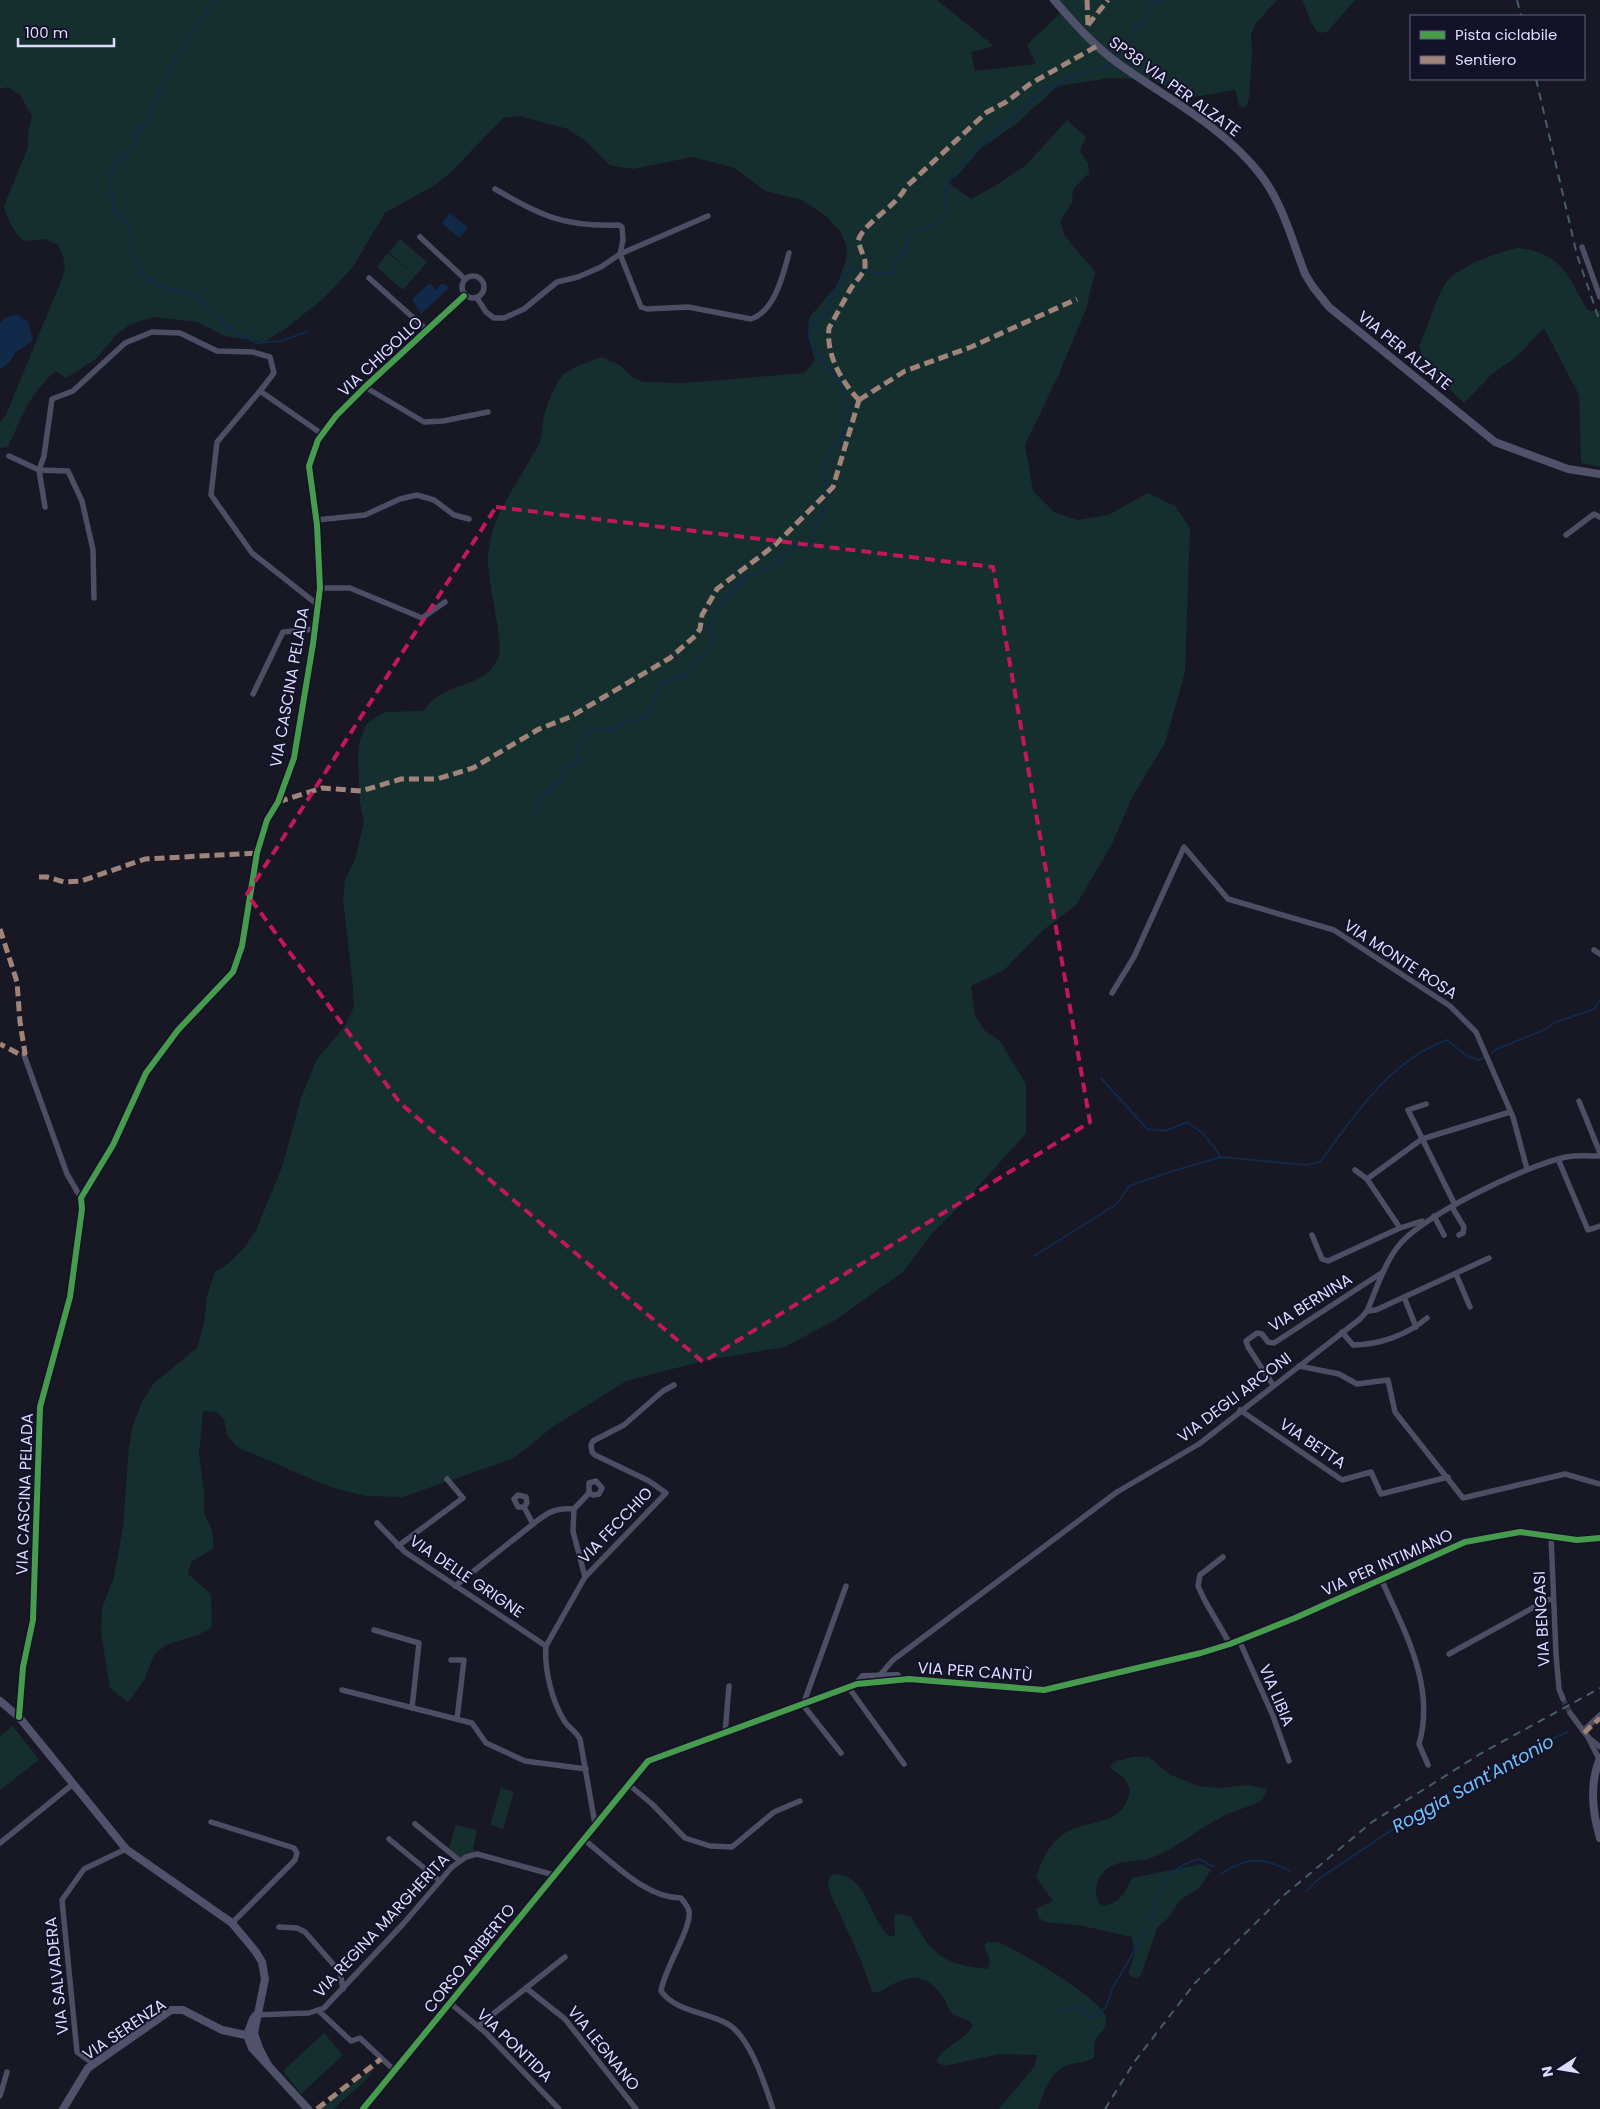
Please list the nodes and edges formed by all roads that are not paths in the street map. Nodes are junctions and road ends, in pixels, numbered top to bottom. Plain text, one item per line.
1 (1054, 0) edge
2 (1259, 173) joint
3 (495, 189) dead end
4 (708, 216) dead end
5 (420, 237) dead end
6 (1582, 247) dead end
7 (789, 253) dead end
8 (620, 254) junction
9 (369, 278) dead end
10 (465, 279) junction
11 (464, 296) junction
12 (1600, 297) edge
13 (477, 298) junction
14 (427, 330) junction
15 (365, 387) junction
16 (260, 391) junction
17 (488, 412) dead end
18 (320, 437) junction
19 (9, 456) dead end
20 (39, 470) junction
21 (1600, 474) edge
22 (44, 507) dead end
23 (1600, 517) edge
24 (470, 519) dead end
25 (316, 520) junction
26 (1566, 534) dead end
27 (320, 588) junction
28 (94, 598) dead end
29 (445, 602) dead end
30 (318, 605) junction
31 (315, 629) junction
32 (253, 694) dead end
33 (1594, 950) dead end
34 (1600, 954) edge
35 (1112, 993) dead end
36 (24, 1056) dead end
37 (1579, 1101) dead end
38 (1426, 1104) dead end
39 (1510, 1112) junction
40 (1422, 1139) junction
41 (1600, 1154) edge
42 (1558, 1159) junction
43 (1527, 1169) junction
44 (1355, 1170) dead end
45 (1367, 1179) junction
46 (81, 1198) junction
47 (1454, 1206) junction
48 (1434, 1216) junction
49 (1427, 1220) junction
50 (1600, 1226) edge
51 (1400, 1228) junction
52 (1312, 1235) dead end
53 (1444, 1235) dead end
54 (1459, 1235) dead end
55 (1489, 1258) dead end
56 (1383, 1272) junction
57 (1456, 1274) junction
58 (1404, 1297) junction
59 (1470, 1307) dead end
60 (1367, 1311) junction
61 (1427, 1318) dead end
62 (1416, 1327) junction
63 (1342, 1332) junction
64 (1299, 1366) junction
65 (674, 1385) dead end
66 (1273, 1385) junction
67 (1240, 1410) junction
68 (1448, 1477) junction
69 (447, 1479) dead end
70 (1600, 1484) edge
71 (589, 1493) dead end
72 (524, 1507) dead end
73 (574, 1509) junction
74 (377, 1522) dead end
75 (533, 1524) junction
76 (1551, 1536) junction
77 (1600, 1538) edge
78 (398, 1546) junction
79 (1223, 1557) dead end
80 (584, 1577) junction
81 (1381, 1578) junction
82 (455, 1586) junction
83 (846, 1586) dead end
84 (1553, 1599) junction
85 (1295, 1618) joint
86 (374, 1630) dead end
87 (1239, 1640) junction
88 (1230, 1644) junction
89 (546, 1646) junction
90 (1449, 1654) dead end
91 (451, 1660) dead end
92 (892, 1661) junction
93 (897, 1676) junction
94 (880, 1679) junction
95 (909, 1680) junction
96 (729, 1686) dead end
97 (849, 1688) junction
98 (342, 1690) dead end
99 (1563, 1699) tunnel mouth
100 (0, 1702) edge
101 (803, 1705) junction
102 (412, 1708) junction
103 (1570, 1712) tunnel mouth
104 (1600, 1715) edge
105 (20, 1717) junction
106 (457, 1719) junction
107 (1583, 1730) junction
108 (725, 1733) junction
109 (1600, 1737) edge
110 (1588, 1738) junction
111 (1600, 1746) edge
112 (841, 1754) dead end
113 (1600, 1759) edge
114 (1289, 1761) dead end
115 (904, 1764) dead end
116 (1428, 1765) dead end
117 (586, 1769) junction
118 (73, 1784) junction
119 (628, 1784) junction
120 (800, 1801) dead end
121 (211, 1822) dead end
122 (415, 1824) dead end
123 (595, 1824) junction
124 (1600, 1838) edge
125 (388, 1839) dead end
126 (583, 1839) junction
127 (0, 1844) edge
128 (126, 1849) junction
129 (460, 1861) junction
130 (554, 1874) junction
131 (440, 1882) junction
132 (232, 1923) junction
133 (279, 1927) dead end
134 (565, 1957) dead end
135 (526, 1988) junction
136 (342, 1989) junction
137 (450, 2003) junction
138 (319, 2010) junction
139 (256, 2015) junction
140 (478, 2026) junction
141 (247, 2036) junction
142 (262, 2055) junction
143 (94, 2064) junction
144 (268, 2065) junction
145 (395, 2070) junction
146 (7, 2072) dead end
147 (0, 2096) edge
148 (63, 2109) edge
149 (308, 2109) edge
150 (363, 2109) edge
151 (559, 2109) edge
152 (636, 2109) edge
153 (773, 2109) edge

1 - 2 street, SP38 VIA PER ALZATE
2 - 21 street, VIA PER ALZATE
3 - 8 street
4 - 8 street
5 - 10 street
6 - 12 street
7 - 8 street
8 - 13 street
9 - 14 street
10 - 11 street
10 - 13 street
11 - 13 street
11 - 14 street, VIA CHIGOLLO
14 - 15 street, VIA CHIGOLLO
15 - 17 street
15 - 18 street, VIA CHIGOLLO
16 - 18 street
16 - 20 street
16 - 30 street
18 - 25 street, VIA CASCINA PELADA
19 - 20 street
20 - 22 street
20 - 28 street
23 - 26 street
24 - 25 street
25 - 27 street, VIA CASCINA PELADA
27 - 29 street
27 - 30 street, VIA CASCINA PELADA
30 - 31 street, VIA CASCINA PELADA
31 - 32 street
31 - 46 street, VIA CASCINA PELADA
33 - 34 street
35 - 39 street, VIA MONTE ROSA
36 - 46 street
37 - 41 street
38 - 40 street
39 - 40 street
39 - 43 street, VIA MONTE ROSA
40 - 45 street
40 - 47 street
41 - 42 street, VIA DEGLI ARCONI
42 - 43 street, VIA DEGLI ARCONI
42 - 50 street
43 - 47 street, VIA DEGLI ARCONI
44 - 45 street
45 - 51 street
46 - 105 street, VIA CASCINA PELADA
47 - 48 street, VIA DEGLI ARCONI
47 - 54 street
48 - 49 street, VIA DEGLI ARCONI
48 - 53 street
49 - 51 street
49 - 56 street, VIA DEGLI ARCONI
51 - 52 street
55 - 57 street
56 - 60 street, VIA DEGLI ARCONI
56 - 66 street, VIA BERNINA
57 - 58 street
57 - 59 street
58 - 60 street
58 - 62 street
60 - 63 street, VIA DEGLI ARCONI
61 - 62 street
62 - 63 street
63 - 64 street, VIA DEGLI ARCONI
64 - 66 street, VIA DEGLI ARCONI
64 - 68 street
65 - 80 street, VIA FECCHIO
66 - 67 street, VIA DEGLI ARCONI
67 - 68 street, VIA BETTA
67 - 92 street, VIA DEGLI ARCONI
68 - 70 street
69 - 78 street
71 - 73 street
72 - 75 street
73 - 75 street
73 - 80 street
74 - 78 street, VIA DELLE GRIGNE
75 - 82 street
76 - 77 street, VIA PER INTIMIANO
76 - 81 street, VIA PER INTIMIANO
76 - 84 street, VIA BENGASI
78 - 82 street, VIA DELLE GRIGNE
79 - 88 street
80 - 89 street, VIA FECCHIO
81 - 85 street, VIA PER INTIMIANO
81 - 116 street
82 - 89 street, VIA DELLE GRIGNE
83 - 101 street
84 - 90 street
84 - 99 street, VIA BENGASI
85 - 87 street, VIA PER CANTÙ
86 - 102 street
87 - 88 street, VIA PER CANTÙ
87 - 114 street, VIA LIBIA
88 - 95 street, VIA PER CANTÙ
89 - 117 street
91 - 106 street
92 - 93 street
92 - 94 street, VIA DEGLI ARCONI
93 - 94 street
93 - 95 street
94 - 95 street, VIA PER CANTÙ
94 - 97 street, VIA PER CANTÙ
96 - 108 street
97 - 101 street, VIA PER CANTÙ
97 - 115 street
98 - 102 street
100 - 105 street
101 - 108 street, VIA PER CANTÙ
101 - 112 street
102 - 106 street
103 - 107 street
104 - 107 street
105 - 118 street
106 - 117 street
107 - 110 street
108 - 119 street, VIA PER CANTÙ
109 - 110 street
110 - 111 street
110 - 113 street
113 - 124 street
117 - 123 street
118 - 127 street
118 - 128 street
119 - 120 street
119 - 123 street, VIA PER CANTÙ
121 - 132 street
122 - 129 street
123 - 126 street, CORSO ARIBERTO
125 - 131 street
126 - 130 street, CORSO ARIBERTO
126 - 153 street
128 - 132 street
128 - 143 street, VIA SALVADERA
129 - 130 street, VIA REGINA MARGHERITA
129 - 131 street, VIA REGINA MARGHERITA
130 - 137 street, CORSO ARIBERTO
131 - 136 street, VIA REGINA MARGHERITA
132 - 139 street
133 - 136 street
134 - 135 street
135 - 140 street
135 - 152 street, VIA LEGNANO
136 - 138 street, VIA REGINA MARGHERITA
137 - 140 street, VIA PONTIDA
137 - 145 street, CORSO ARIBERTO
138 - 139 street, VIA REGINA MARGHERITA
138 - 145 street
139 - 141 street
139 - 142 street
140 - 151 street, VIA PONTIDA
141 - 142 street
141 - 143 street, VIA SERENZA
141 - 144 street
142 - 144 street
143 - 148 street, VIA SERENZA
144 - 149 street
145 - 150 street, CORSO ARIBERTO
146 - 147 street

